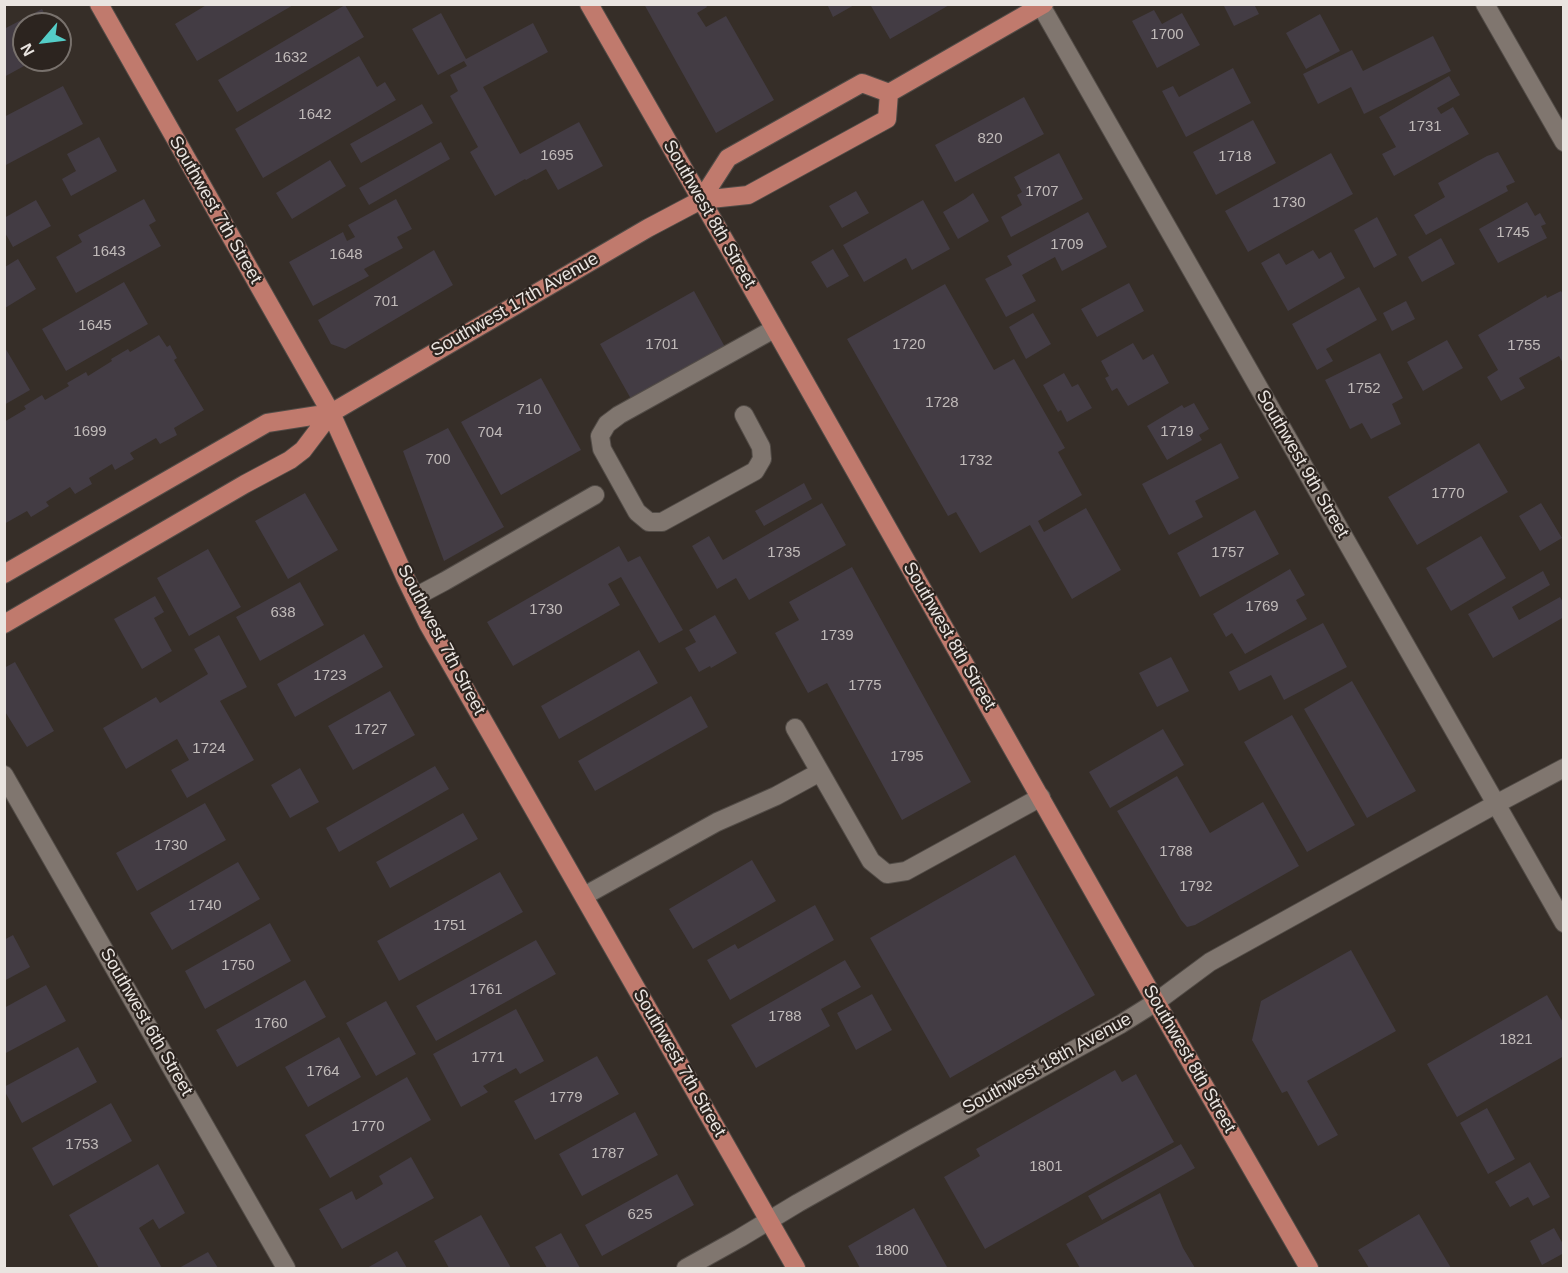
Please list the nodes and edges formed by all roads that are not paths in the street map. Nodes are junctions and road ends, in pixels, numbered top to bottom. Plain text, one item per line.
1 (99, 4) edge
2 (589, 4) edge
3 (1485, 4) edge
4 (1042, 5) edge
5 (889, 93) junction
6 (1563, 142) edge
7 (701, 200) junction
8 (774, 329) junction
9 (331, 413) junction
10 (744, 415) dead end
11 (595, 495) dead end
12 (4, 574) edge
13 (415, 597) junction
14 (4, 624) edge
15 (795, 728) dead end
16 (1563, 768) edge
17 (820, 772) junction
18 (4, 776) edge
19 (1041, 797) junction
20 (1496, 804) junction
21 (584, 896) junction
22 (1563, 923) edge
23 (1156, 1002) junction
24 (768, 1221) junction
25 (286, 1269) edge
26 (686, 1269) edge
27 (796, 1269) edge
28 (1309, 1269) edge

1 - 9 main road, Southwest 7th Street
2 - 7 main road, Southwest 8th Street
3 - 6 street
4 - 5 main road
4 - 20 street, Southwest 9th Street
5 - 7 main road, Southwest 17th Avenue
5 - 7 main road, Southwest 17th Avenue
7 - 8 main road, Southwest 8th Street
7 - 9 main road, Southwest 17th Avenue
8 - 10 street
8 - 19 main road, Southwest 8th Street
9 - 12 main road, Southwest 17th Avenue
9 - 13 main road, Southwest 7th Street
9 - 14 main road, Southwest 17th Avenue
11 - 13 street
13 - 21 main road, Southwest 7th Street
15 - 17 street
16 - 20 street, Southwest 18th Avenue
17 - 19 street
17 - 21 street
18 - 25 street, Southwest 6th Street
19 - 23 main road, Southwest 8th Street
20 - 22 street, Southwest 9th Street
20 - 23 street, Southwest 18th Avenue
21 - 24 main road, Southwest 7th Street
23 - 24 street, Southwest 18th Avenue
23 - 28 main road, Southwest 8th Street
24 - 26 street, Southwest 18th Avenue
24 - 27 main road, Southwest 7th Street

